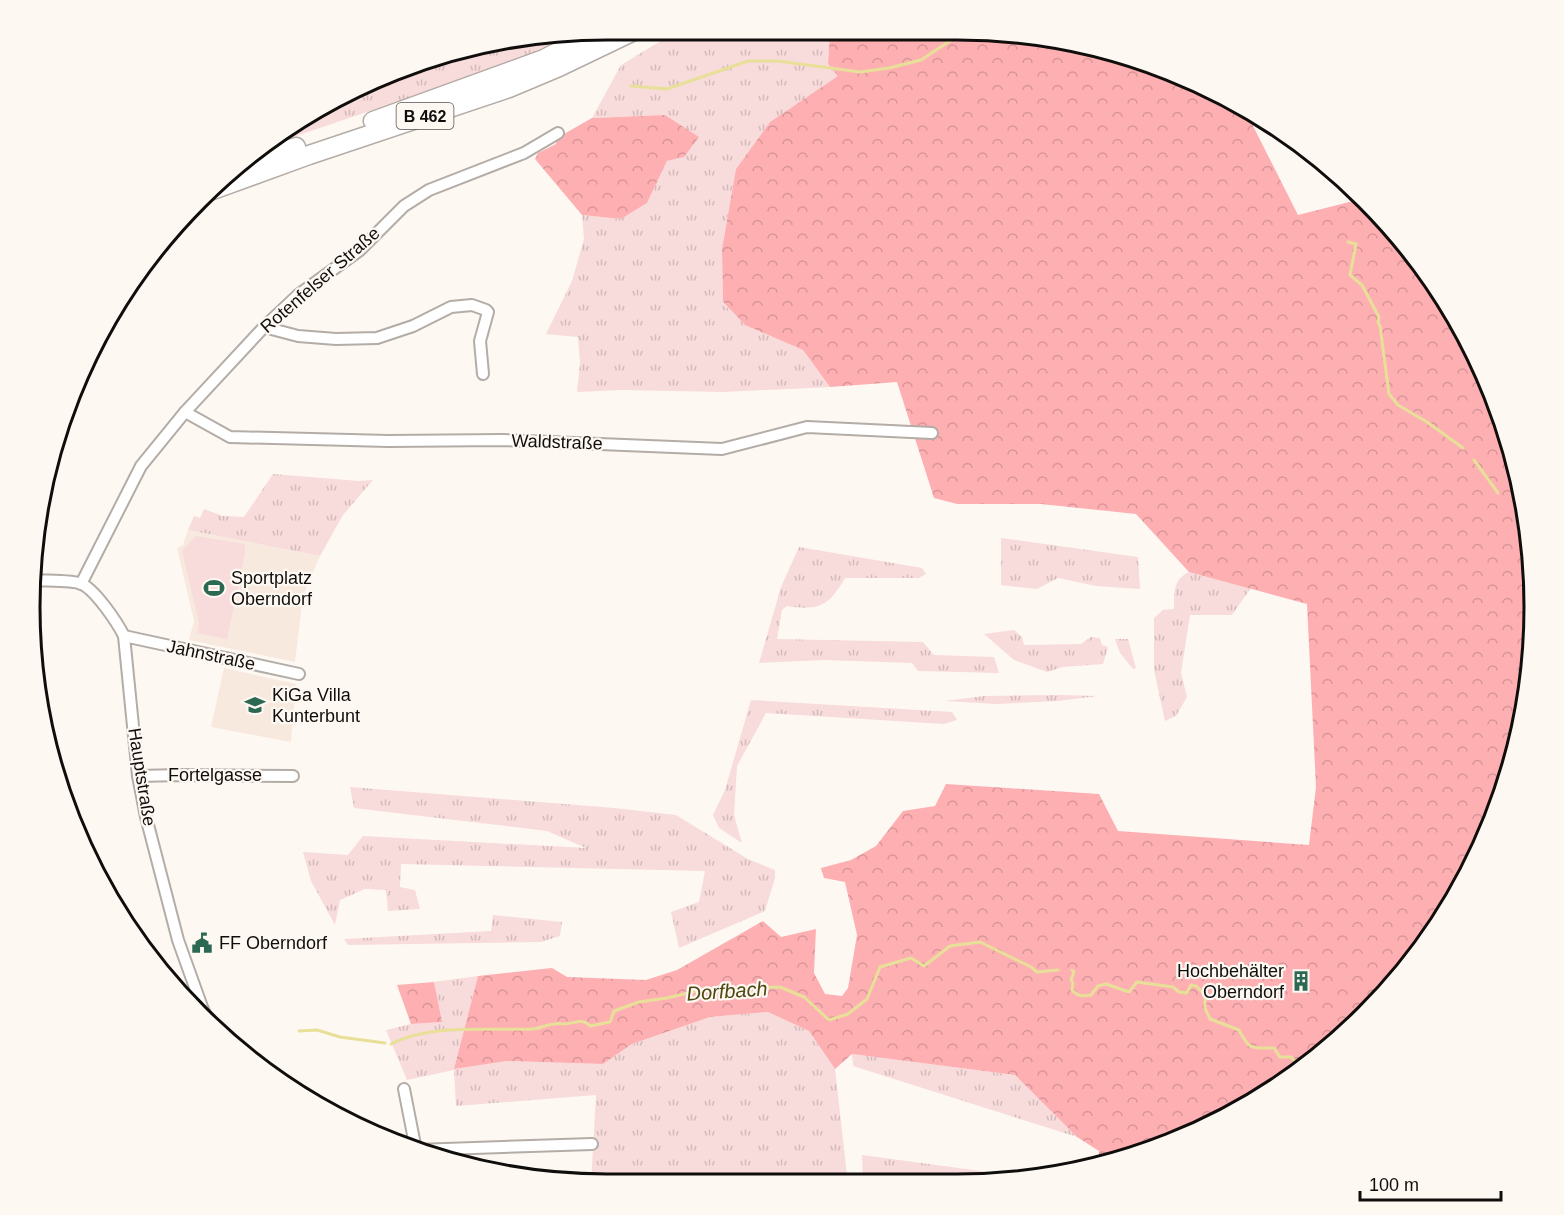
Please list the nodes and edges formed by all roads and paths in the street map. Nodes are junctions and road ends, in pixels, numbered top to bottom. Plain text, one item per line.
1 (615, 40) edge
2 (578, 42) edge
3 (558, 133) dead end
4 (261, 158) edge
5 (233, 182) edge
6 (264, 327) junction
7 (483, 374) dead end
8 (185, 412) junction
9 (932, 433) dead end
10 (41, 581) edge
11 (81, 584) junction
12 (124, 636) junction
13 (299, 674) dead end
14 (138, 776) junction
15 (292, 776) dead end
16 (200, 1000) edge
17 (404, 1089) dead end
18 (414, 1140) edge
19 (592, 1144) dead end
20 (442, 1149) edge

1 - 5 highway, B 462
2 - 4 highway, B 462
3 - 6 street, Rotenfelser Straße
6 - 7 street
6 - 8 street, Rotenfelser Straße
8 - 9 street, Waldstraße
8 - 11 street, Rotenfelser Straße
10 - 11 street
11 - 12 street, Hauptstraße
12 - 13 street, Jahnstraße
12 - 14 street, Hauptstraße
14 - 15 street, Fortelgasse
14 - 16 street, Hauptstraße
17 - 18 street
19 - 20 street

